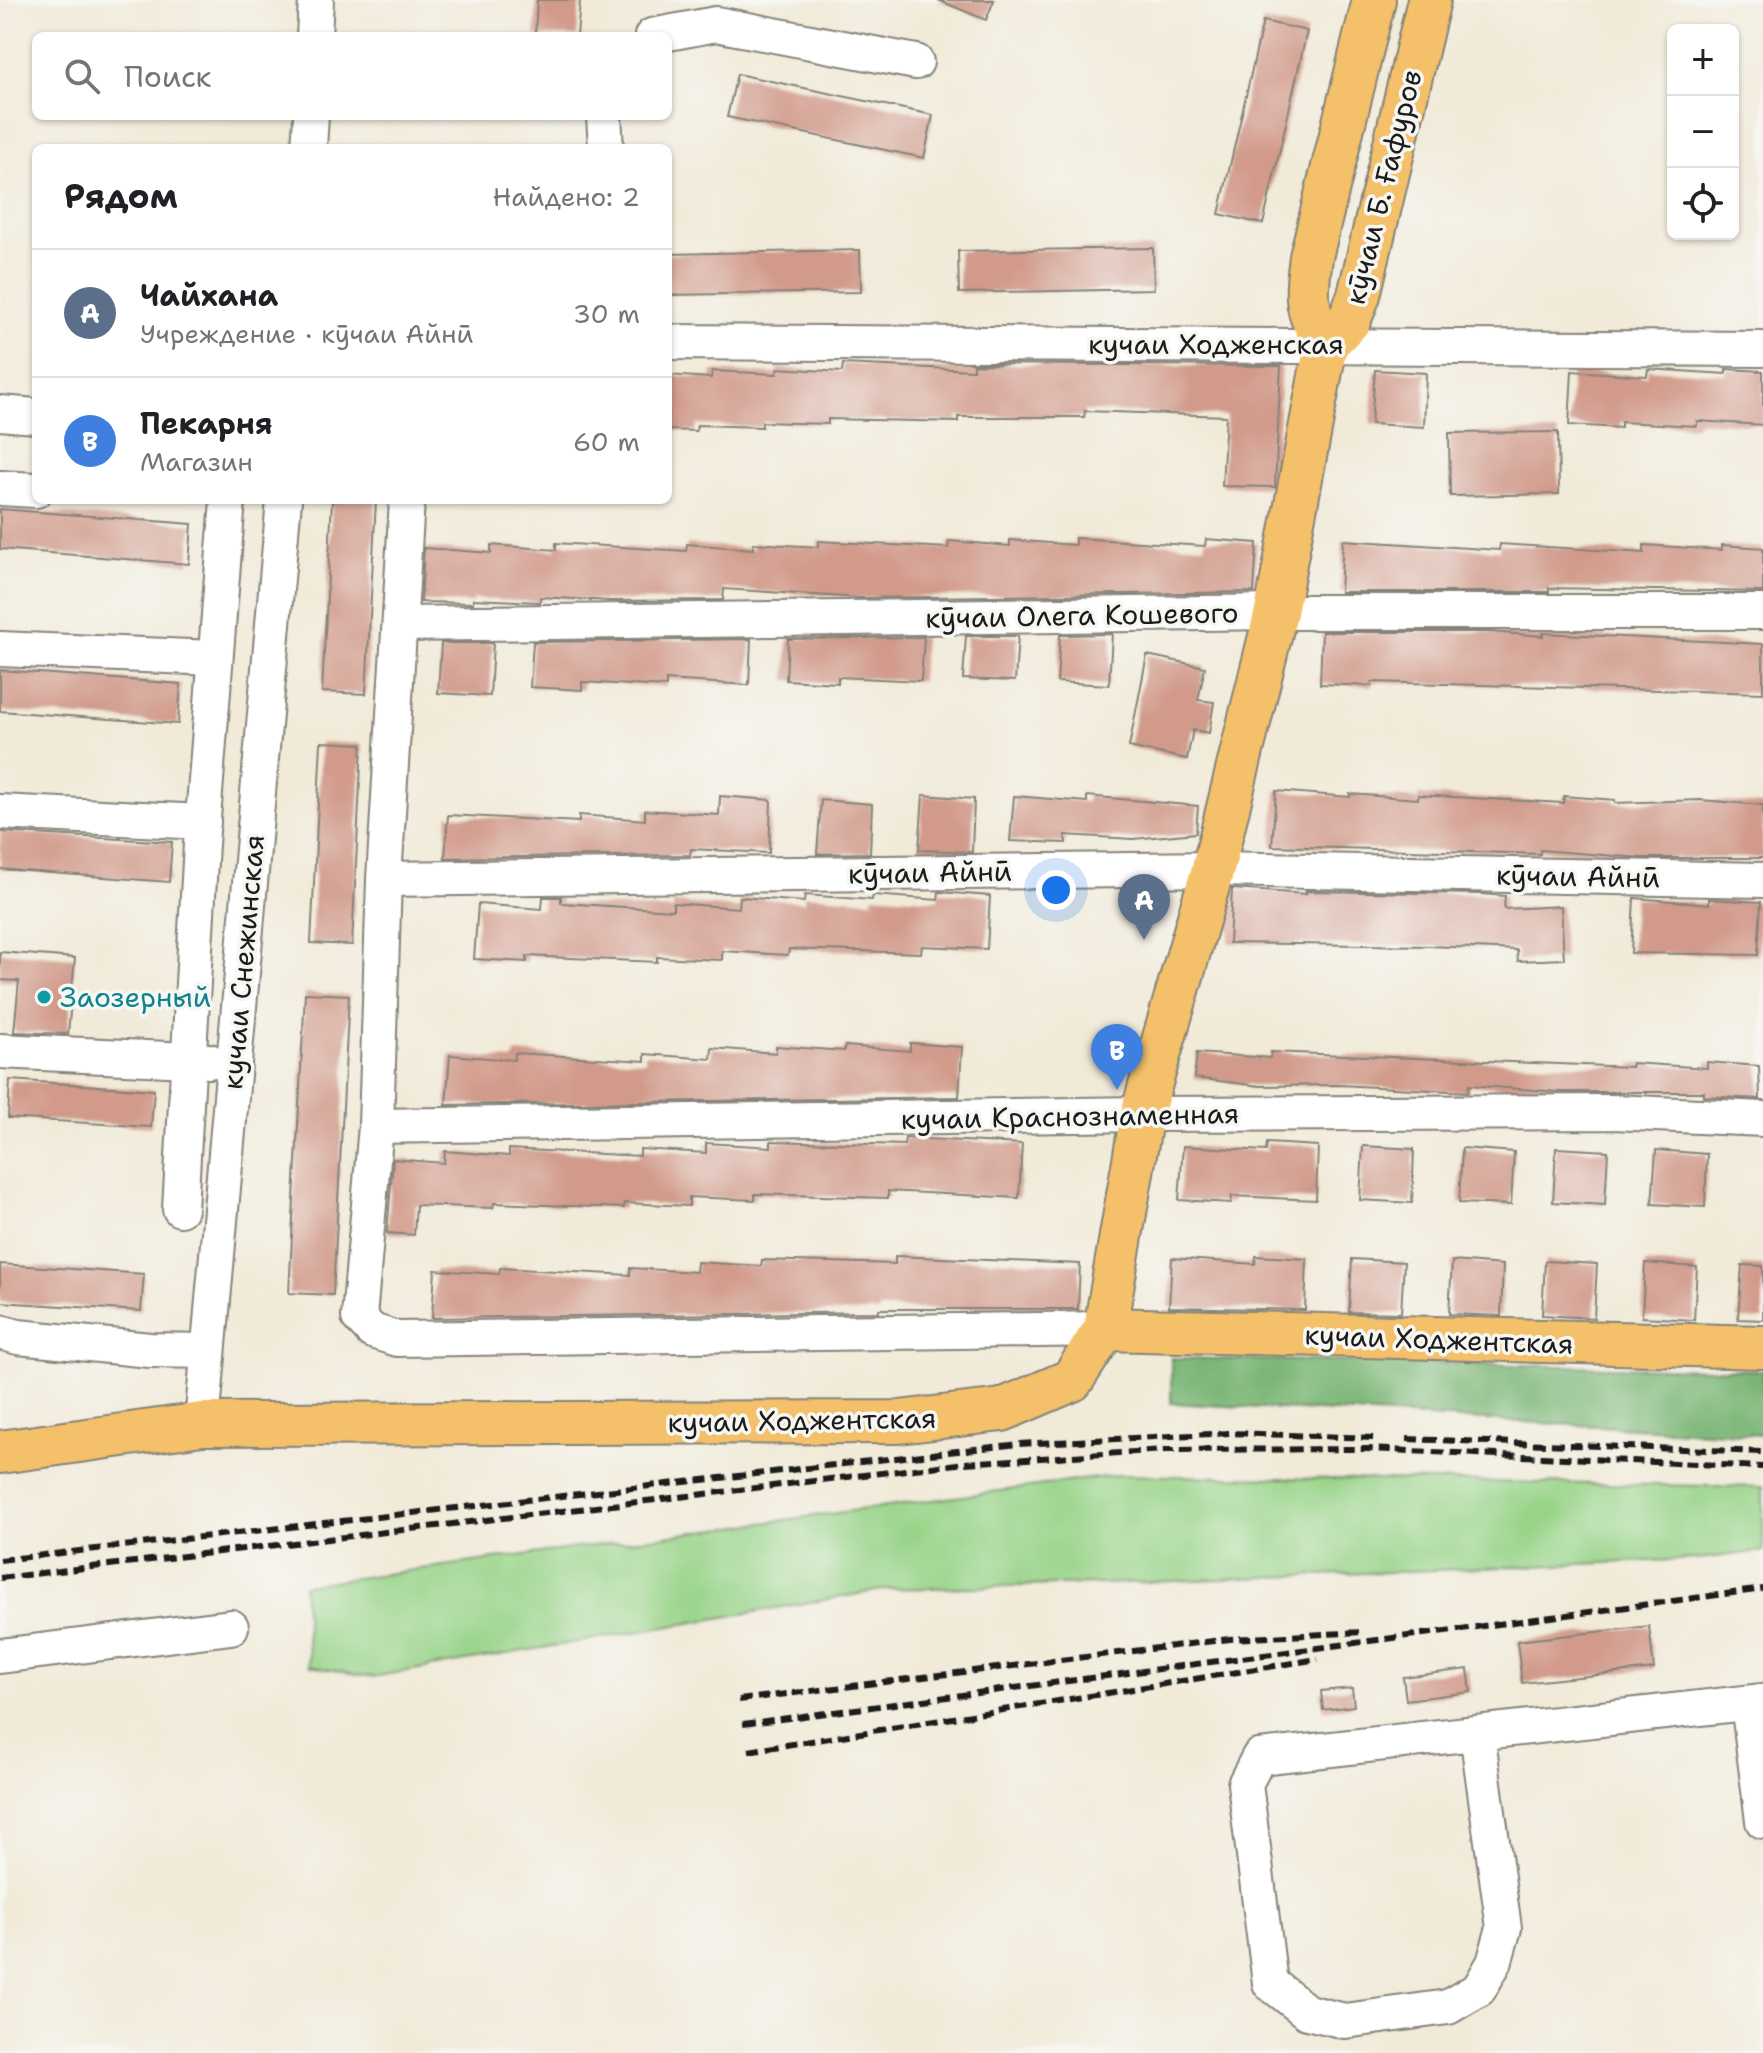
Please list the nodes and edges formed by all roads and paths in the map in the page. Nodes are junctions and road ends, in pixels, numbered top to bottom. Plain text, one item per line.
1 (316, 0) edge
2 (1374, 0) edge
3 (1429, 0) edge
4 (720, 12) edge
5 (314, 32) edge
6 (663, 32) edge
7 (916, 62) dead end
8 (311, 120) edge
9 (604, 120) edge
10 (309, 144) edge
11 (606, 144) edge
12 (672, 342) edge
13 (1326, 344) junction
14 (1763, 349) edge
15 (0, 413) edge
16 (32, 416) edge
17 (0, 488) edge
18 (32, 490) edge
19 (228, 504) edge
20 (284, 504) edge
21 (407, 504) edge
22 (1276, 612) junction
23 (1763, 612) edge
24 (402, 624) junction
25 (271, 644) junction
26 (0, 649) edge
27 (216, 650) junction
28 (257, 798) junction
29 (204, 809) junction
30 (0, 812) edge
31 (1213, 869) junction
32 (384, 879) junction
33 (1763, 880) edge
34 (0, 1051) edge
35 (234, 1060) junction
36 (187, 1061) junction
37 (1142, 1114) junction
38 (1763, 1119) edge
39 (376, 1126) junction
40 (180, 1209) dead end
41 (1105, 1329) junction
42 (0, 1332) edge
43 (1763, 1347) edge
44 (208, 1351) junction
45 (202, 1424) junction
46 (0, 1452) edge
47 (231, 1627) dead end
48 (0, 1656) edge
49 (1756, 1702) edge
50 (1477, 1733) junction
51 (1763, 1821) edge

1 - 5 street
2 - 13 main road, кӯчаи Б. Ғафуров
3 - 13 main road, кӯчаи Б. Ғафуров
4 - 6 street
4 - 7 street
8 - 10 street
9 - 11 street
12 - 13 street, кучаи Ходженская
13 - 14 street, кучаи Ходженская
13 - 22 main road
15 - 16 street
17 - 18 street
19 - 27 street
20 - 25 street, кучаи Снежинская
21 - 24 street
22 - 23 street, кӯчаи Олега Кошевого
22 - 24 street, кӯчаи Олега Кошевого
22 - 31 main road
24 - 32 street
25 - 27 street
25 - 28 street, кучаи Снежинская
26 - 27 street
27 - 29 street
28 - 29 street
28 - 35 street, кучаи Снежинская
29 - 30 street
29 - 36 street
31 - 32 street, кӯчаи Айнӣ
31 - 33 street, кӯчаи Айнӣ
31 - 37 main road
32 - 39 street
34 - 36 street
35 - 36 street
35 - 44 street, кучаи Снежинская
36 - 40 street
37 - 38 street, кучаи Краснознаменная
37 - 39 street, кучаи Краснознаменная
37 - 41 main road
39 - 41 street
41 - 43 main road, кучаи Ходжентская
41 - 45 main road, кучаи Ходжентская
42 - 44 street
44 - 45 street, кучаи Снежинская
45 - 46 main road, кучаи Ходжентская
47 - 48 street
49 - 50 street
49 - 51 street
50 - 50 street

